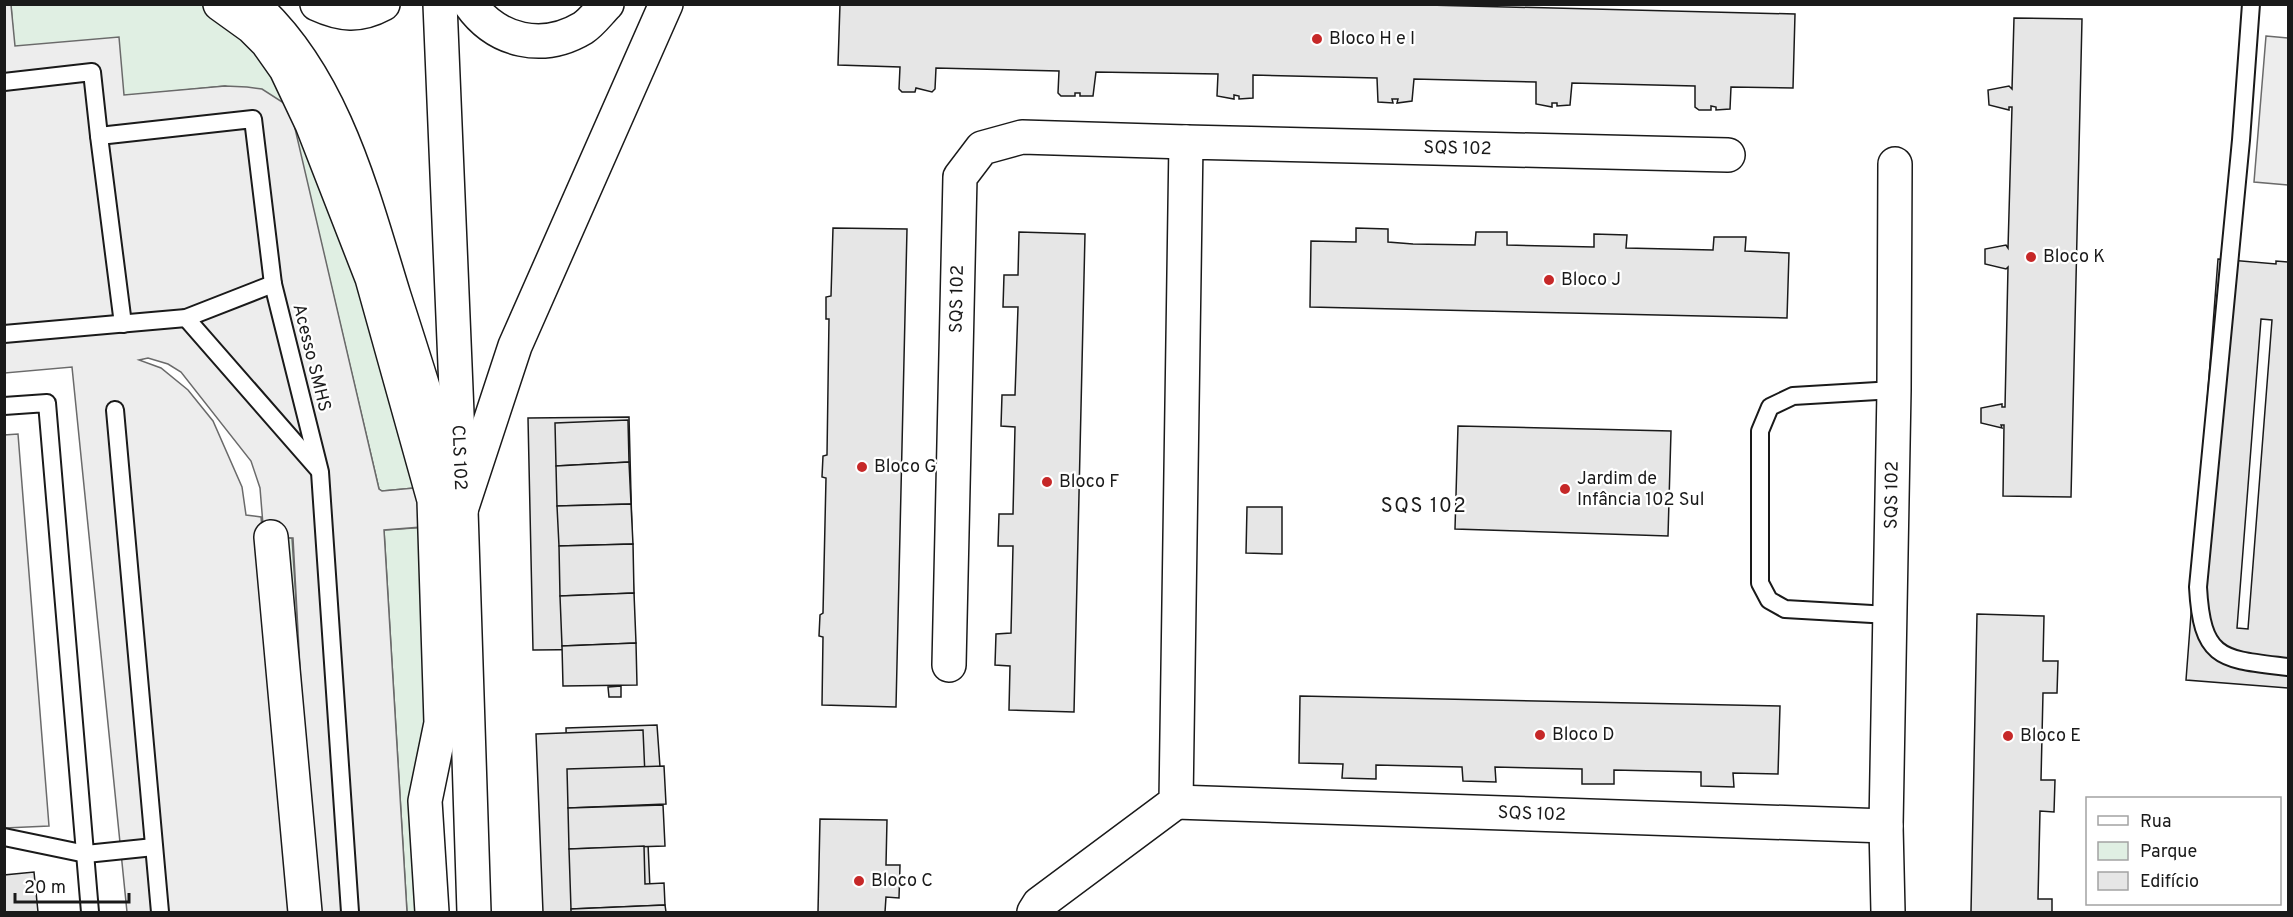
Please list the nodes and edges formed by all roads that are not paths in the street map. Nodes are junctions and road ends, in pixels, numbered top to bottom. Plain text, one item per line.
1 (220, 4) edge
2 (252, 4) edge
3 (317, 4) edge
4 (383, 4) edge
5 (440, 4) edge
6 (470, 4) edge
7 (607, 4) edge
8 (666, 4) edge
9 (2251, 4) edge
10 (4, 82) edge
11 (99, 136) junction
12 (1186, 142) junction
13 (1728, 156) dead end
14 (1895, 164) dead end
15 (273, 284) junction
16 (186, 318) junction
17 (123, 324) junction
18 (4, 334) edge
19 (1894, 390) junction
20 (4, 406) edge
21 (115, 410) dead end
22 (321, 472) junction
23 (461, 510) junction
24 (271, 537) dead end
25 (1889, 615) junction
26 (949, 665) dead end
27 (2289, 667) edge
28 (1176, 802) junction
29 (1886, 825) junction
30 (4, 837) edge
31 (154, 847) junction
32 (86, 854) junction
33 (90, 912) edge
34 (160, 912) edge
35 (305, 912) edge
36 (350, 912) edge
37 (432, 912) edge
38 (474, 912) edge
39 (1034, 912) edge
40 (1888, 912) edge

1 - 37 street
2 - 23 street
3 - 4 street
5 - 23 street, CLS 102
6 - 7 street
8 - 23 street
9 - 27 lane
10 - 11 lane
11 - 15 lane, Acesso SMHS
11 - 17 lane
12 - 13 street, SQS 102
12 - 26 street, SQS 102
12 - 28 street
14 - 19 street, SQS 102
15 - 16 lane
15 - 22 lane, Acesso SMHS
16 - 17 lane
16 - 22 lane
17 - 18 lane
19 - 25 street, SQS 102
19 - 25 lane
20 - 32 lane
21 - 31 lane
22 - 36 lane, Acesso SMHS
23 - 38 street, CLS 102
24 - 35 street
25 - 29 street, SQS 102
28 - 29 street, SQS 102
28 - 39 street
29 - 40 street, SQS 102
30 - 32 lane
31 - 32 lane
31 - 34 lane
32 - 33 lane

